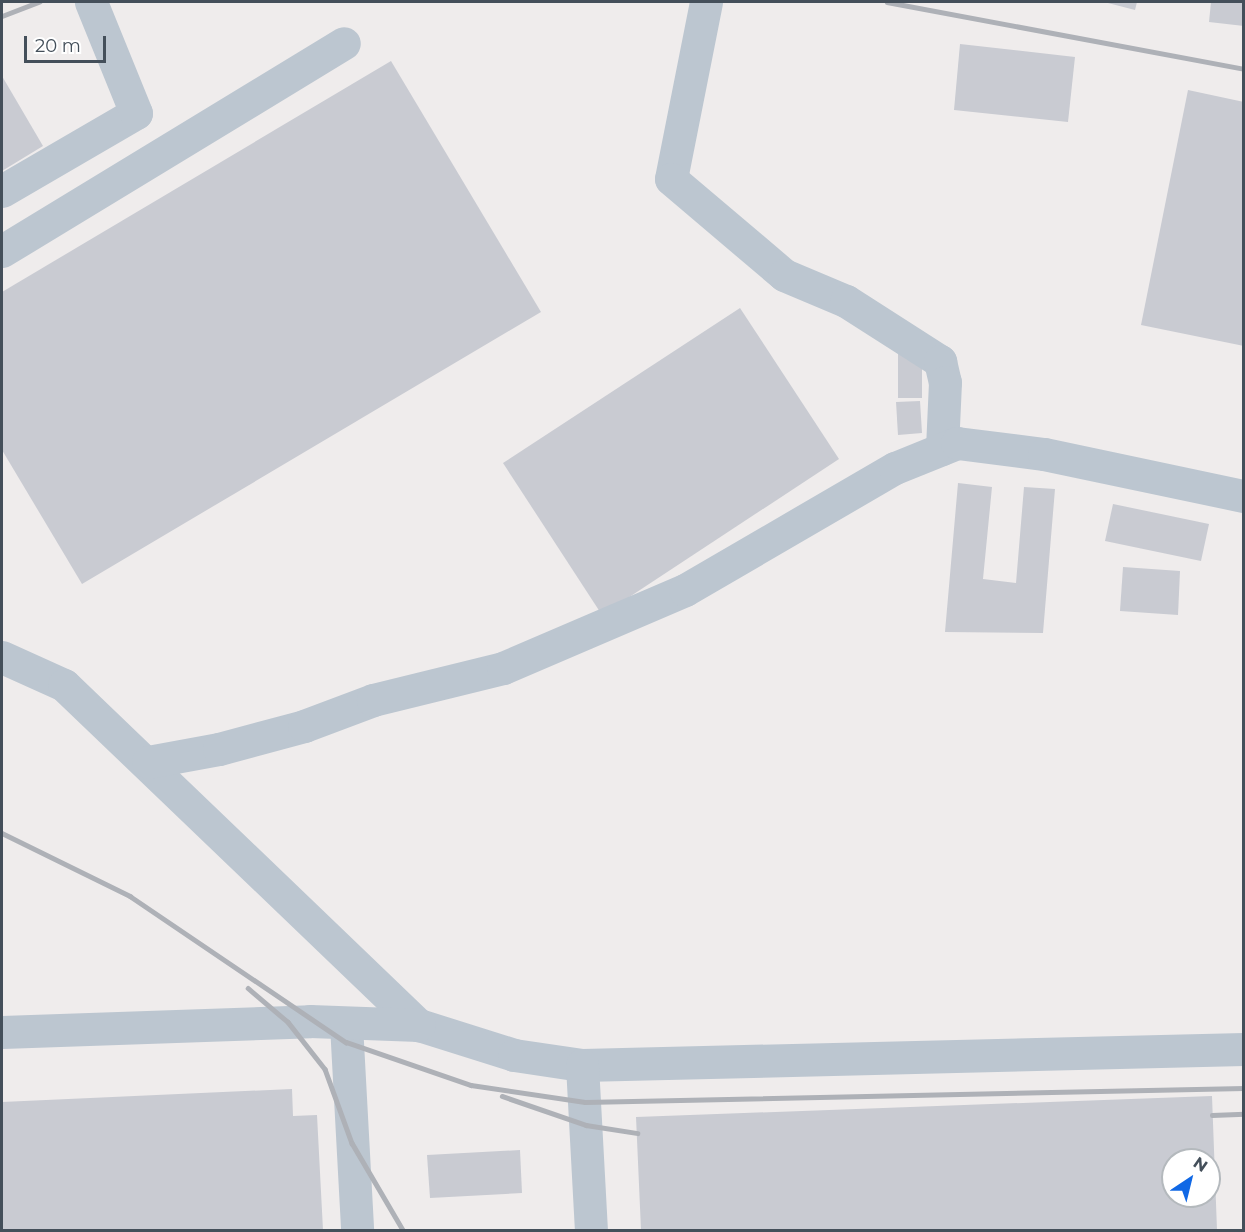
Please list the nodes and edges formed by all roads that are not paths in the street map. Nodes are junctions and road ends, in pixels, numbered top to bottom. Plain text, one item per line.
1 (92, 2) edge
2 (706, 2) edge
3 (344, 43) dead end
4 (2, 191) edge
5 (2, 251) edge
6 (942, 449) junction
7 (1244, 496) edge
8 (2, 657) edge
9 (148, 762) junction
10 (346, 1024) junction
11 (419, 1024) junction
12 (2, 1032) edge
13 (1244, 1049) edge
14 (582, 1065) junction
15 (357, 1230) edge
16 (591, 1230) edge

1 - 4 lane
2 - 6 lane
3 - 5 lane
6 - 7 lane
6 - 9 lane
8 - 9 lane
9 - 11 lane
10 - 11 lane
10 - 12 lane
10 - 15 lane
11 - 14 lane
13 - 14 lane
14 - 16 lane

